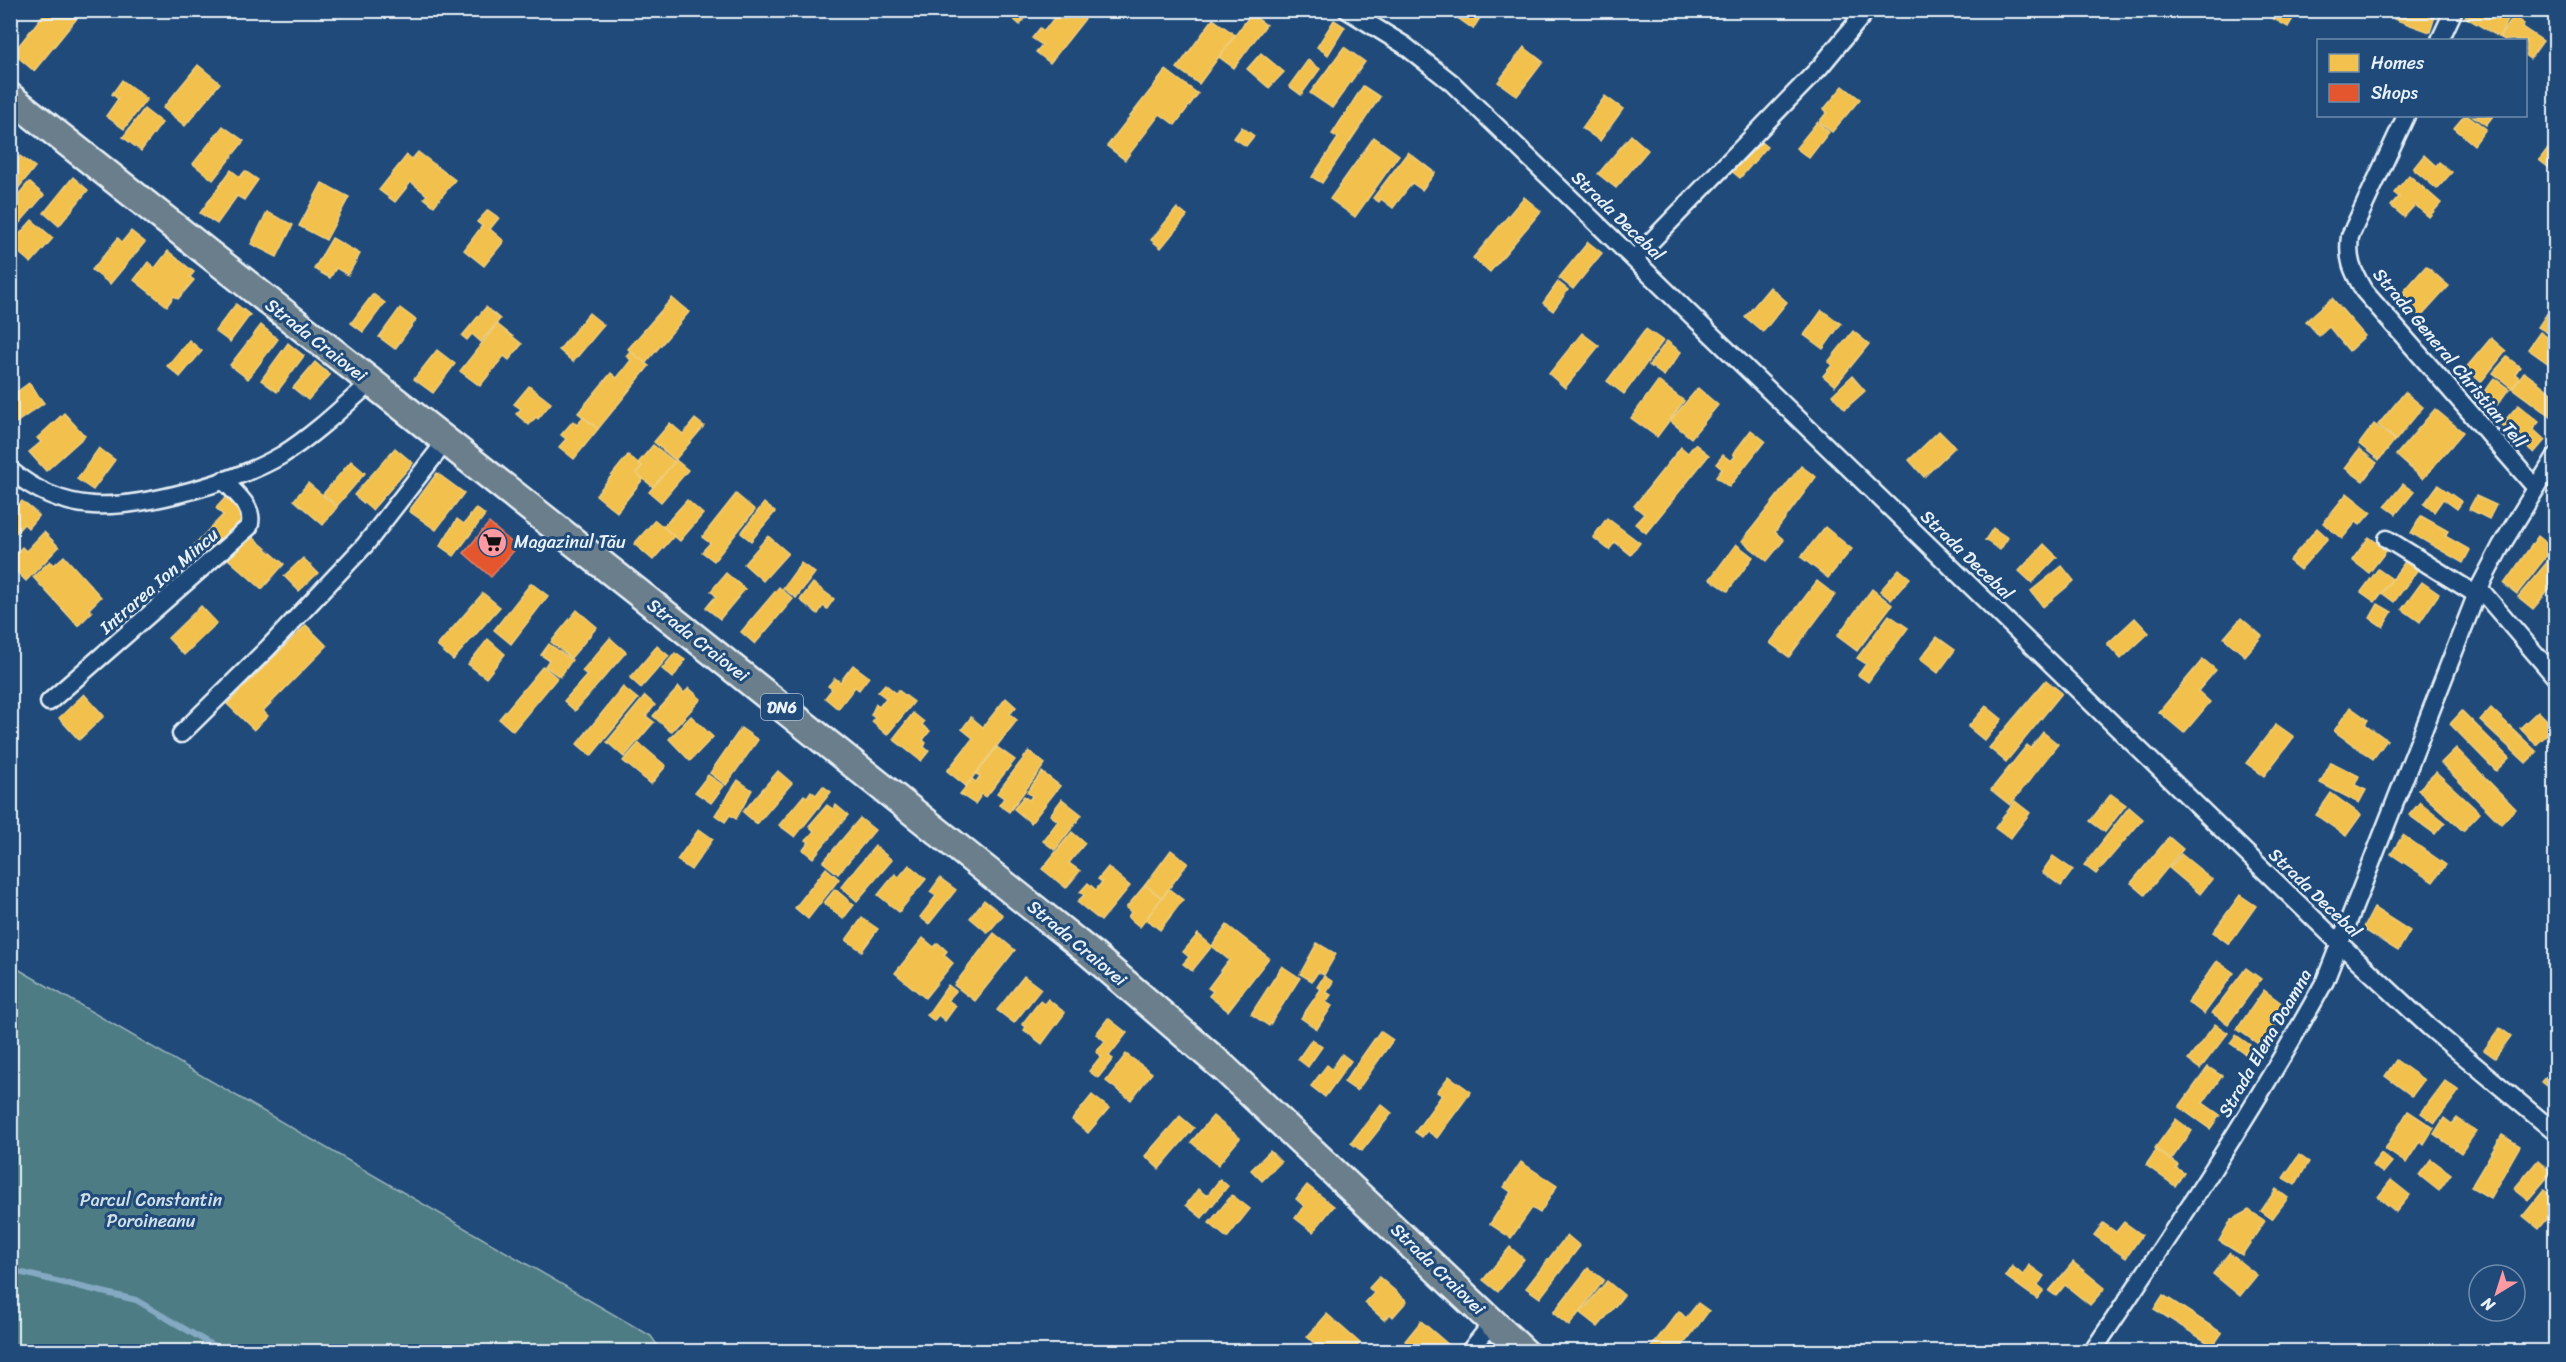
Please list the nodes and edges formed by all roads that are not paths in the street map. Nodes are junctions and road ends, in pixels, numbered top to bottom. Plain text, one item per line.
1 (1347, 10) edge
2 (1867, 10) edge
3 (2454, 10) edge
4 (2440, 39) edge
5 (10, 97) edge
6 (2406, 117) edge
7 (1634, 259) junction
8 (370, 382) junction
9 (446, 441) junction
10 (2556, 456) edge
11 (10, 470) edge
12 (223, 480) junction
13 (2536, 488) junction
14 (2387, 539) dead end
15 (2478, 591) junction
16 (2556, 678) edge
17 (49, 702) dead end
18 (182, 734) dead end
19 (2339, 943) junction
20 (2556, 1133) edge
21 (1493, 1322) junction
22 (1469, 1352) edge
23 (1524, 1352) edge
24 (2092, 1352) edge

1 - 7 street, Strada Decebal
2 - 7 street
3 - 4 street
5 - 8 main road, Strada Craiovei / DN6
6 - 13 street, Strada General Christian Tell
7 - 19 street, Strada Decebal
8 - 9 main road, Strada Craiovei / DN6
8 - 12 street
9 - 18 street
9 - 21 main road, Strada Craiovei / DN6
10 - 13 street, Strada Elena Doamna
11 - 12 street
12 - 17 street, Intrarea Ion Mincu
13 - 15 street, Strada Elena Doamna
14 - 15 street
15 - 16 street
15 - 19 street, Strada Elena Doamna
19 - 20 street, Strada Decebal
19 - 24 street, Strada Elena Doamna
21 - 22 street
21 - 23 main road, Strada Craiovei / DN6

